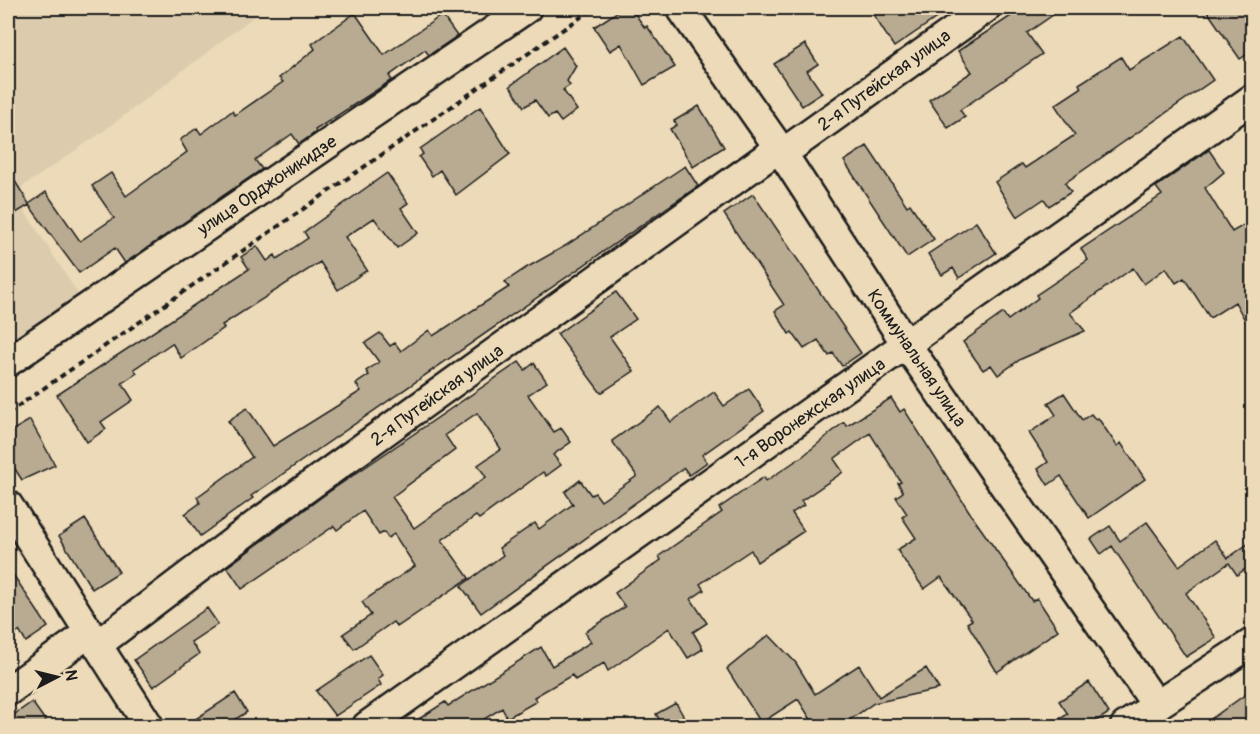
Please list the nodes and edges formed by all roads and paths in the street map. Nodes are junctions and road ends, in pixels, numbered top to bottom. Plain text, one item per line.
1 (527, 8) edge
2 (594, 8) edge
3 (681, 8) edge
4 (986, 8) edge
5 (1252, 99) edge
6 (781, 151) junction
7 (906, 344) junction
8 (8, 362) edge
9 (8, 413) edge
10 (8, 505) edge
11 (93, 639) junction
12 (1252, 643) edge
13 (8, 691) edge
14 (1143, 719) edge
15 (149, 726) edge
16 (367, 726) edge

1 - 8 street, улица Орджоникидзе
2 - 9 path
3 - 6 street, Коммунальная улица
4 - 6 street, 2-я Путейская улица
5 - 7 street, 1-я Воронежская улица
6 - 7 street, Коммунальная улица
6 - 11 street, 2-я Путейская улица
7 - 14 street, Коммунальная улица
7 - 16 street, 1-я Воронежская улица
10 - 11 street
11 - 13 street, 2-я Путейская улица
11 - 15 street
12 - 14 street

